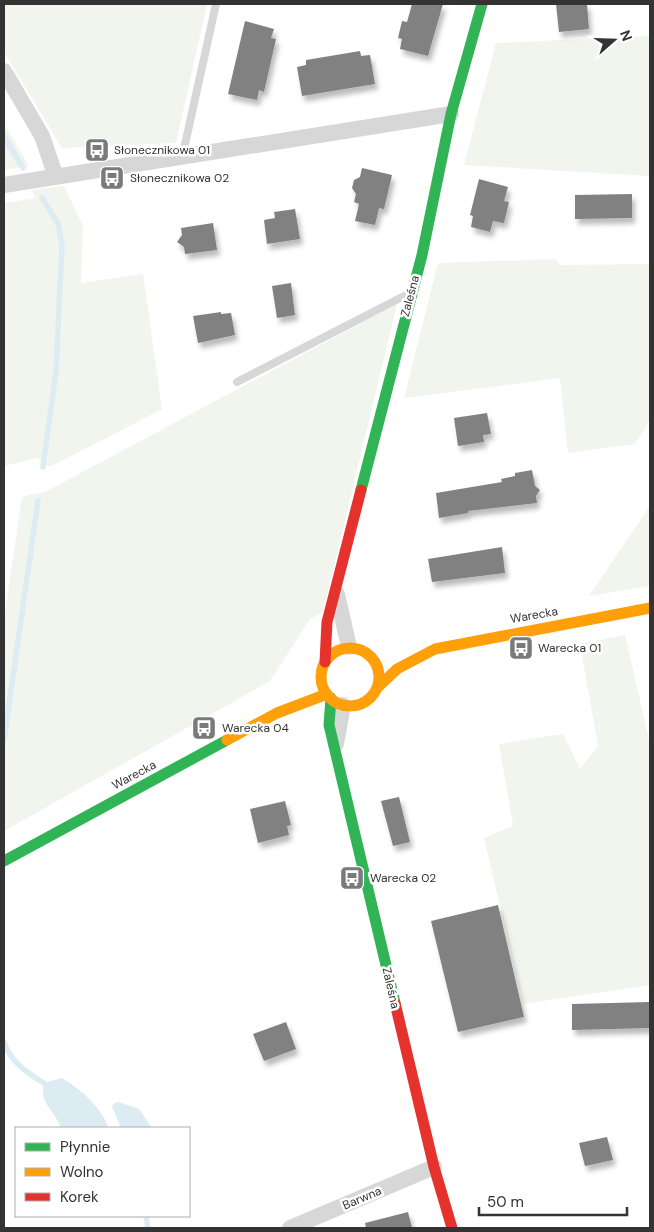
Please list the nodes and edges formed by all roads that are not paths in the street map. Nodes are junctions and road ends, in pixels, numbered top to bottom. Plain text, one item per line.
1 (216, 4) edge
2 (482, 4) edge
3 (4, 71) edge
4 (451, 114) junction
5 (182, 158) junction
6 (56, 177) junction
7 (4, 186) edge
8 (410, 293) junction
9 (237, 382) dead end
10 (336, 587) junction
11 (650, 608) edge
12 (349, 647) junction
13 (401, 653) dead end
14 (424, 653) junction
15 (368, 654) junction
16 (386, 654) dead end
17 (325, 662) junction
18 (321, 674) junction
19 (311, 682) dead end
20 (377, 688) junction
21 (295, 693) dead end
22 (334, 699) junction
23 (277, 713) junction
24 (336, 746) joint
25 (4, 861) edge
26 (434, 1167) junction
27 (290, 1228) edge
28 (452, 1228) edge

1 - 5 lane
2 - 4 street, Zaleśna
3 - 6 street
4 - 5 street
4 - 8 street, Zaleśna
5 - 6 street
6 - 7 street
8 - 9 lane
8 - 10 street, Zaleśna
10 - 12 street, Zaleśna
10 - 17 street, Zaleśna
11 - 14 street, Warecka
12 - 15 street
12 - 17 street
13 - 14 street, Warecka
14 - 20 street, Warecka
15 - 16 street
15 - 20 street
17 - 18 street
18 - 19 street
18 - 22 street
20 - 22 street
21 - 23 street, Warecka
22 - 23 street, Warecka
22 - 24 street, Zaleśna
23 - 25 street, Warecka
24 - 26 street, Zaleśna
26 - 27 street, Barwna
26 - 28 street, Zaleśna

